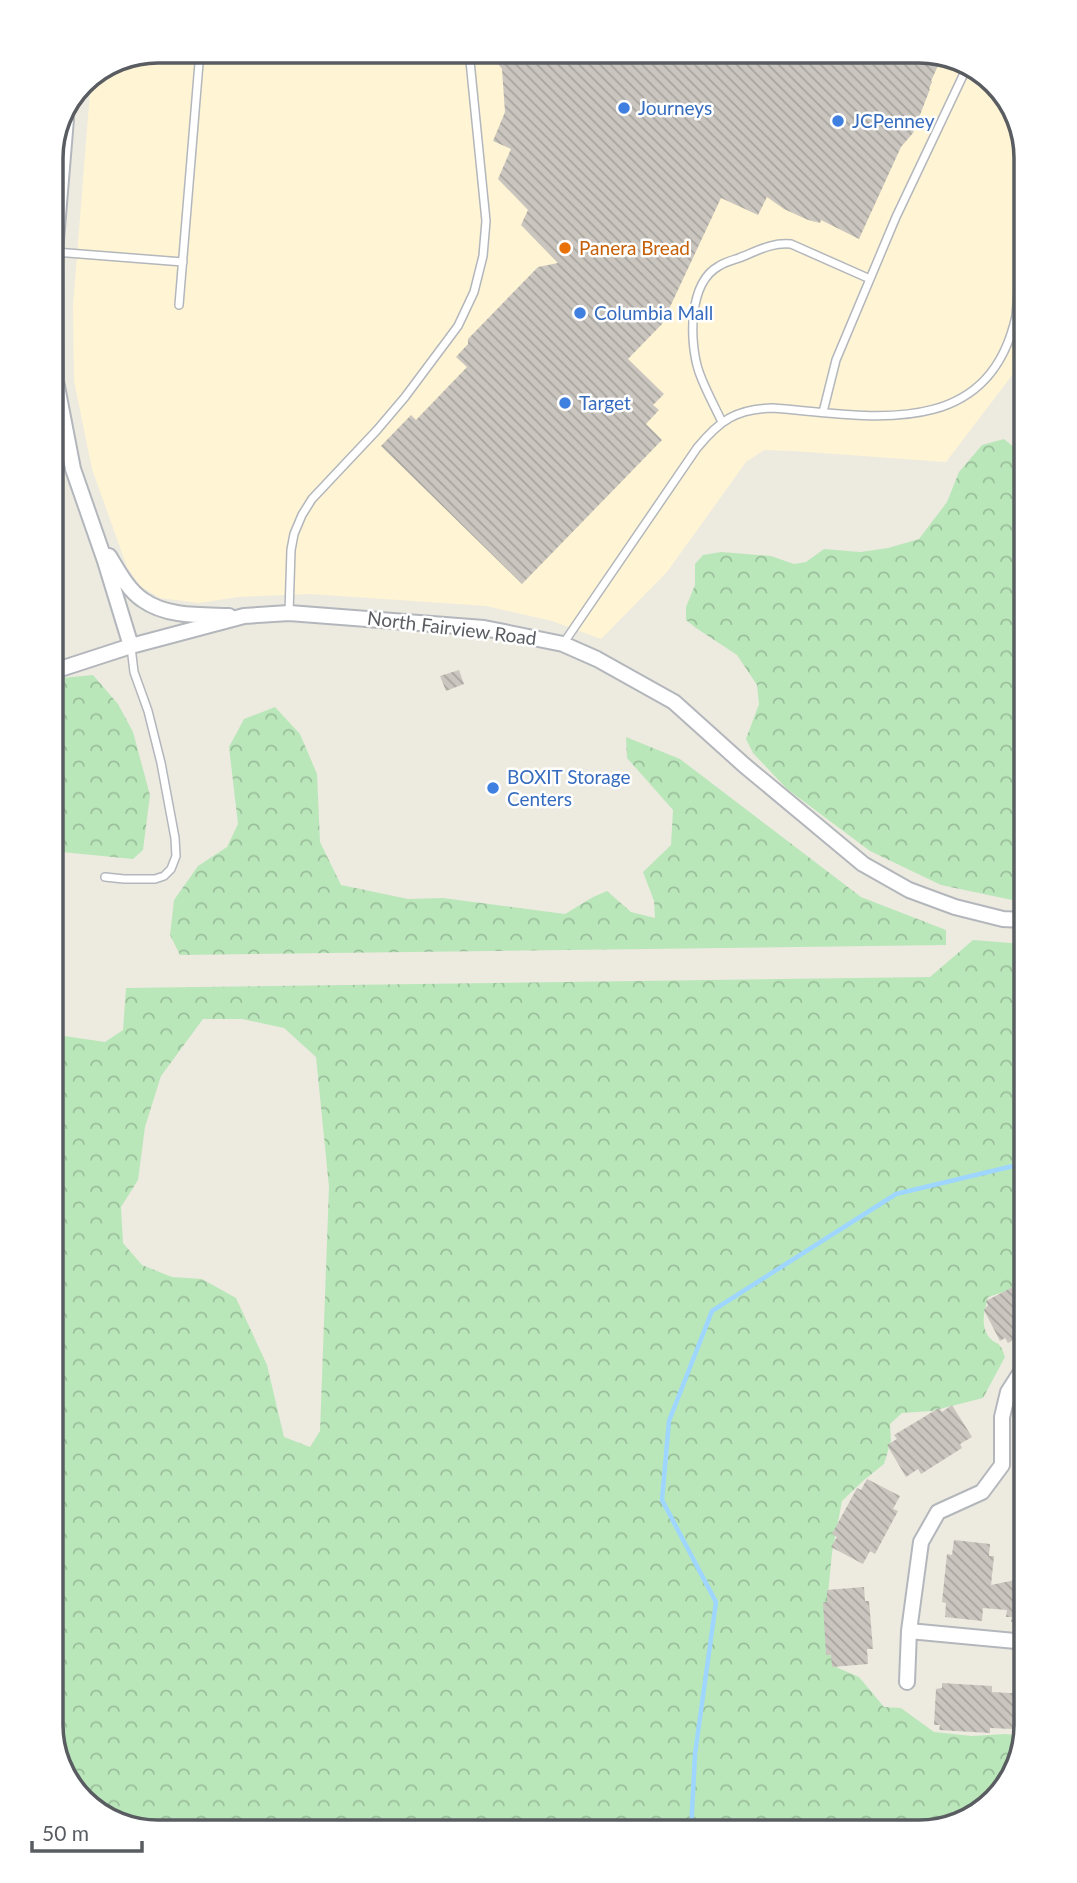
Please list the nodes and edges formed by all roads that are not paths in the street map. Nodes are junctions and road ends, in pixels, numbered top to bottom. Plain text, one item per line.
1 (199, 63) edge
2 (470, 63) edge
3 (964, 74) edge
4 (63, 252) edge
5 (183, 262) junction
6 (870, 279) junction
7 (179, 305) dead end
8 (1014, 324) edge
9 (823, 412) junction
10 (63, 421) edge
11 (722, 422) junction
12 (96, 535) junction
13 (289, 613) junction
14 (244, 616) junction
15 (563, 644) junction
16 (131, 646) junction
17 (63, 668) edge
18 (105, 877) dead end
19 (1014, 919) edge
20 (1014, 1383) edge
21 (909, 1631) junction
22 (1014, 1641) edge
23 (907, 1682) dead end

1 - 5 lane
2 - 13 lane
3 - 6 lane
4 - 5 lane
5 - 7 lane
6 - 9 lane
6 - 11 lane
8 - 9 lane
9 - 11 lane
10 - 12 street
11 - 15 lane
12 - 14 street
12 - 16 street
13 - 14 street, North Fairview Road
13 - 15 street, North Fairview Road
14 - 16 street, North Fairview Road
15 - 19 street, North Fairview Road
16 - 17 street, North Fairview Road
16 - 18 lane
20 - 21 street
21 - 22 street
21 - 23 street

